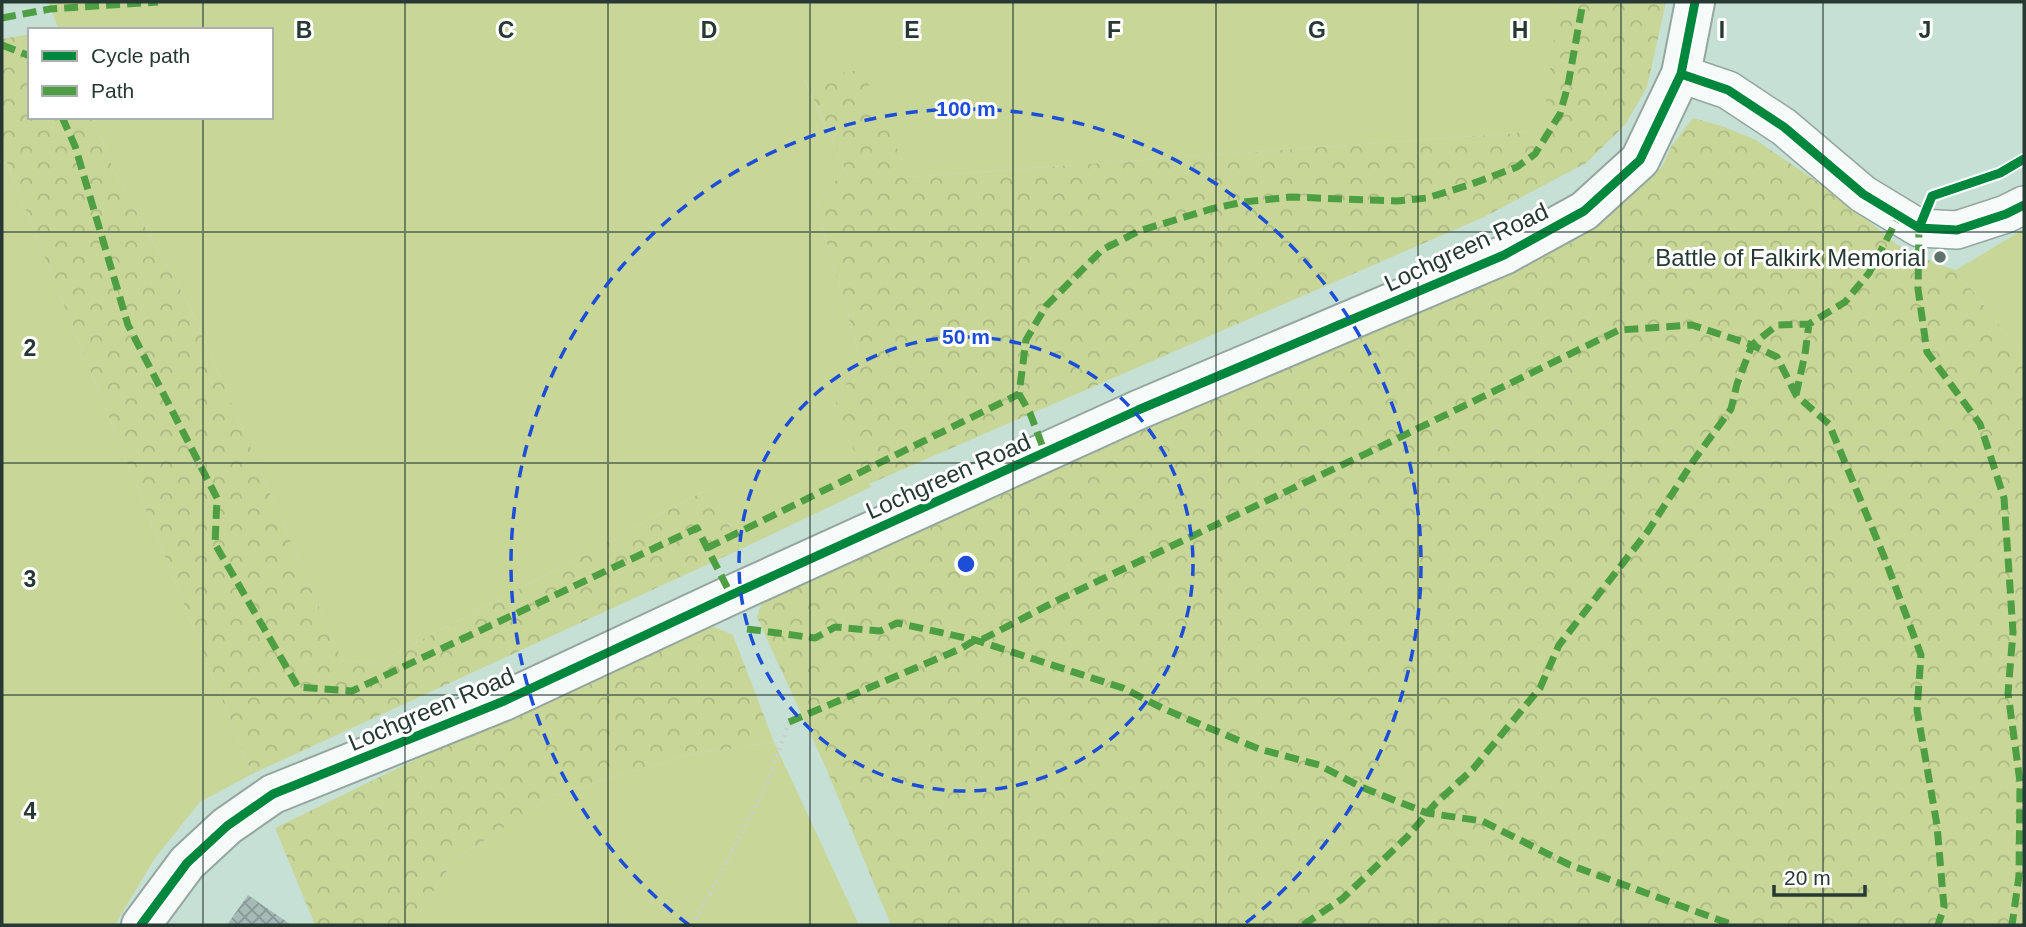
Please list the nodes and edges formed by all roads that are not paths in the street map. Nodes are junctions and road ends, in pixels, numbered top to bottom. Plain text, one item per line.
1 (1695, 2) edge
2 (1681, 74) junction
3 (2024, 205) edge
4 (141, 925) edge

1 - 2 street, Lochgreen Road
2 - 3 street
2 - 4 street, Lochgreen Road

